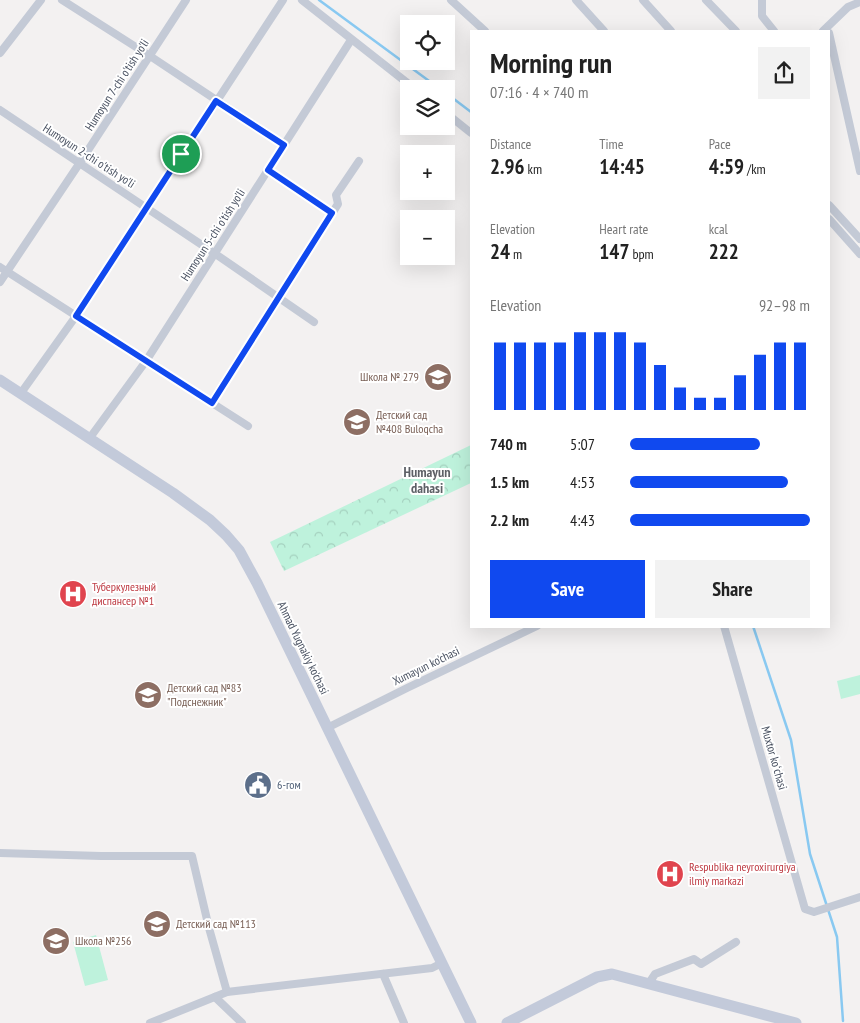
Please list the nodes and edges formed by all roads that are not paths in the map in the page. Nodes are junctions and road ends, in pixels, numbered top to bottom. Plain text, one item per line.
1 (41, 0) edge
2 (62, 0) edge
3 (186, 0) edge
4 (283, 0) edge
5 (302, 0) edge
6 (451, 0) edge
7 (576, 0) edge
8 (643, 0) edge
9 (706, 0) edge
10 (762, 0) edge
11 (860, 2) edge
12 (484, 30) edge
13 (603, 30) edge
14 (670, 30) edge
15 (735, 30) edge
16 (773, 30) edge
17 (828, 30) edge
18 (351, 40) junction
19 (830, 44) edge
20 (0, 53) edge
21 (150, 56) junction
22 (403, 80) edge
23 (216, 101) junction
24 (0, 110) edge
25 (455, 120) edge
26 (470, 131) edge
27 (284, 145) junction
28 (359, 161) dead end
29 (79, 164) junction
30 (268, 170) junction
31 (860, 171) edge
32 (830, 206) edge
33 (146, 207) junction
34 (332, 213) junction
35 (830, 220) edge
36 (860, 239) edge
37 (214, 253) junction
38 (860, 254) edge
39 (3, 270) edge
40 (0, 282) edge
41 (279, 298) junction
42 (76, 316) junction
43 (314, 322) dead end
44 (146, 361) junction
45 (0, 380) edge
46 (21, 393) junction
47 (212, 403) junction
48 (248, 426) dead end
49 (89, 439) junction
50 (533, 628) edge
51 (725, 628) edge
52 (327, 728) junction
53 (0, 853) edge
54 (860, 897) edge
55 (736, 942) dead end
56 (442, 963) junction
57 (383, 974) junction
58 (649, 983) junction
59 (227, 992) junction
60 (215, 997) junction
61 (150, 1023) edge
62 (242, 1023) edge
63 (404, 1023) edge
64 (471, 1023) edge
65 (507, 1023) edge
66 (796, 1023) edge

1 - 20 street
2 - 21 street
3 - 21 street, Humoyun 7-chi o'tish yo'li
4 - 23 street
5 - 18 street
6 - 12 street
7 - 13 street
8 - 14 street
9 - 15 street
10 - 16 street
11 - 17 street
18 - 22 street
18 - 27 street, Humoyun 5-chi o'tish yo'li
19 - 31 street
21 - 23 street
21 - 29 street, Humoyun 7-chi o'tish yo'li
23 - 27 street
23 - 33 street
24 - 29 street, Humoyun 2-chi o'tish yo'li
25 - 26 street
27 - 30 street, Humoyun 5-chi o'tish yo'li
28 - 34 street
29 - 33 street, Humoyun 2-chi o'tish yo'li
29 - 39 street, Humoyun 7-chi o'tish yo'li
30 - 34 street
30 - 37 street, Humoyun 5-chi o'tish yo'li
32 - 36 street
33 - 37 street, Humoyun 2-chi o'tish yo'li
33 - 42 street
34 - 41 street
35 - 38 street
37 - 41 street, Humoyun 2-chi o'tish yo'li
37 - 44 street, Humoyun 5-chi o'tish yo'li
39 - 40 street, Humoyun 7-chi o'tish yo'li
39 - 42 street
41 - 43 street, Humoyun 2-chi o'tish yo'li
41 - 47 street
42 - 44 street
42 - 46 street
44 - 47 street
44 - 49 street, Humoyun 5-chi o'tish yo'li
45 - 46 street, Ahmad Yugnakiy ko'chasi
46 - 49 street, Ahmad Yugnakiy ko'chasi
47 - 48 street
49 - 52 street, Ahmad Yugnakiy ko'chasi
50 - 52 street, Xumayun ko'chasi
51 - 54 street, Muxtor koʻchasi
52 - 56 street, Ahmad Yugnakiy ko'chasi
53 - 59 street
55 - 58 street
56 - 57 street
56 - 64 street, Ahmad Yugnakiy ko'chasi
57 - 59 street
57 - 63 street
58 - 65 street
58 - 66 street
59 - 60 street
60 - 61 street
60 - 62 street

